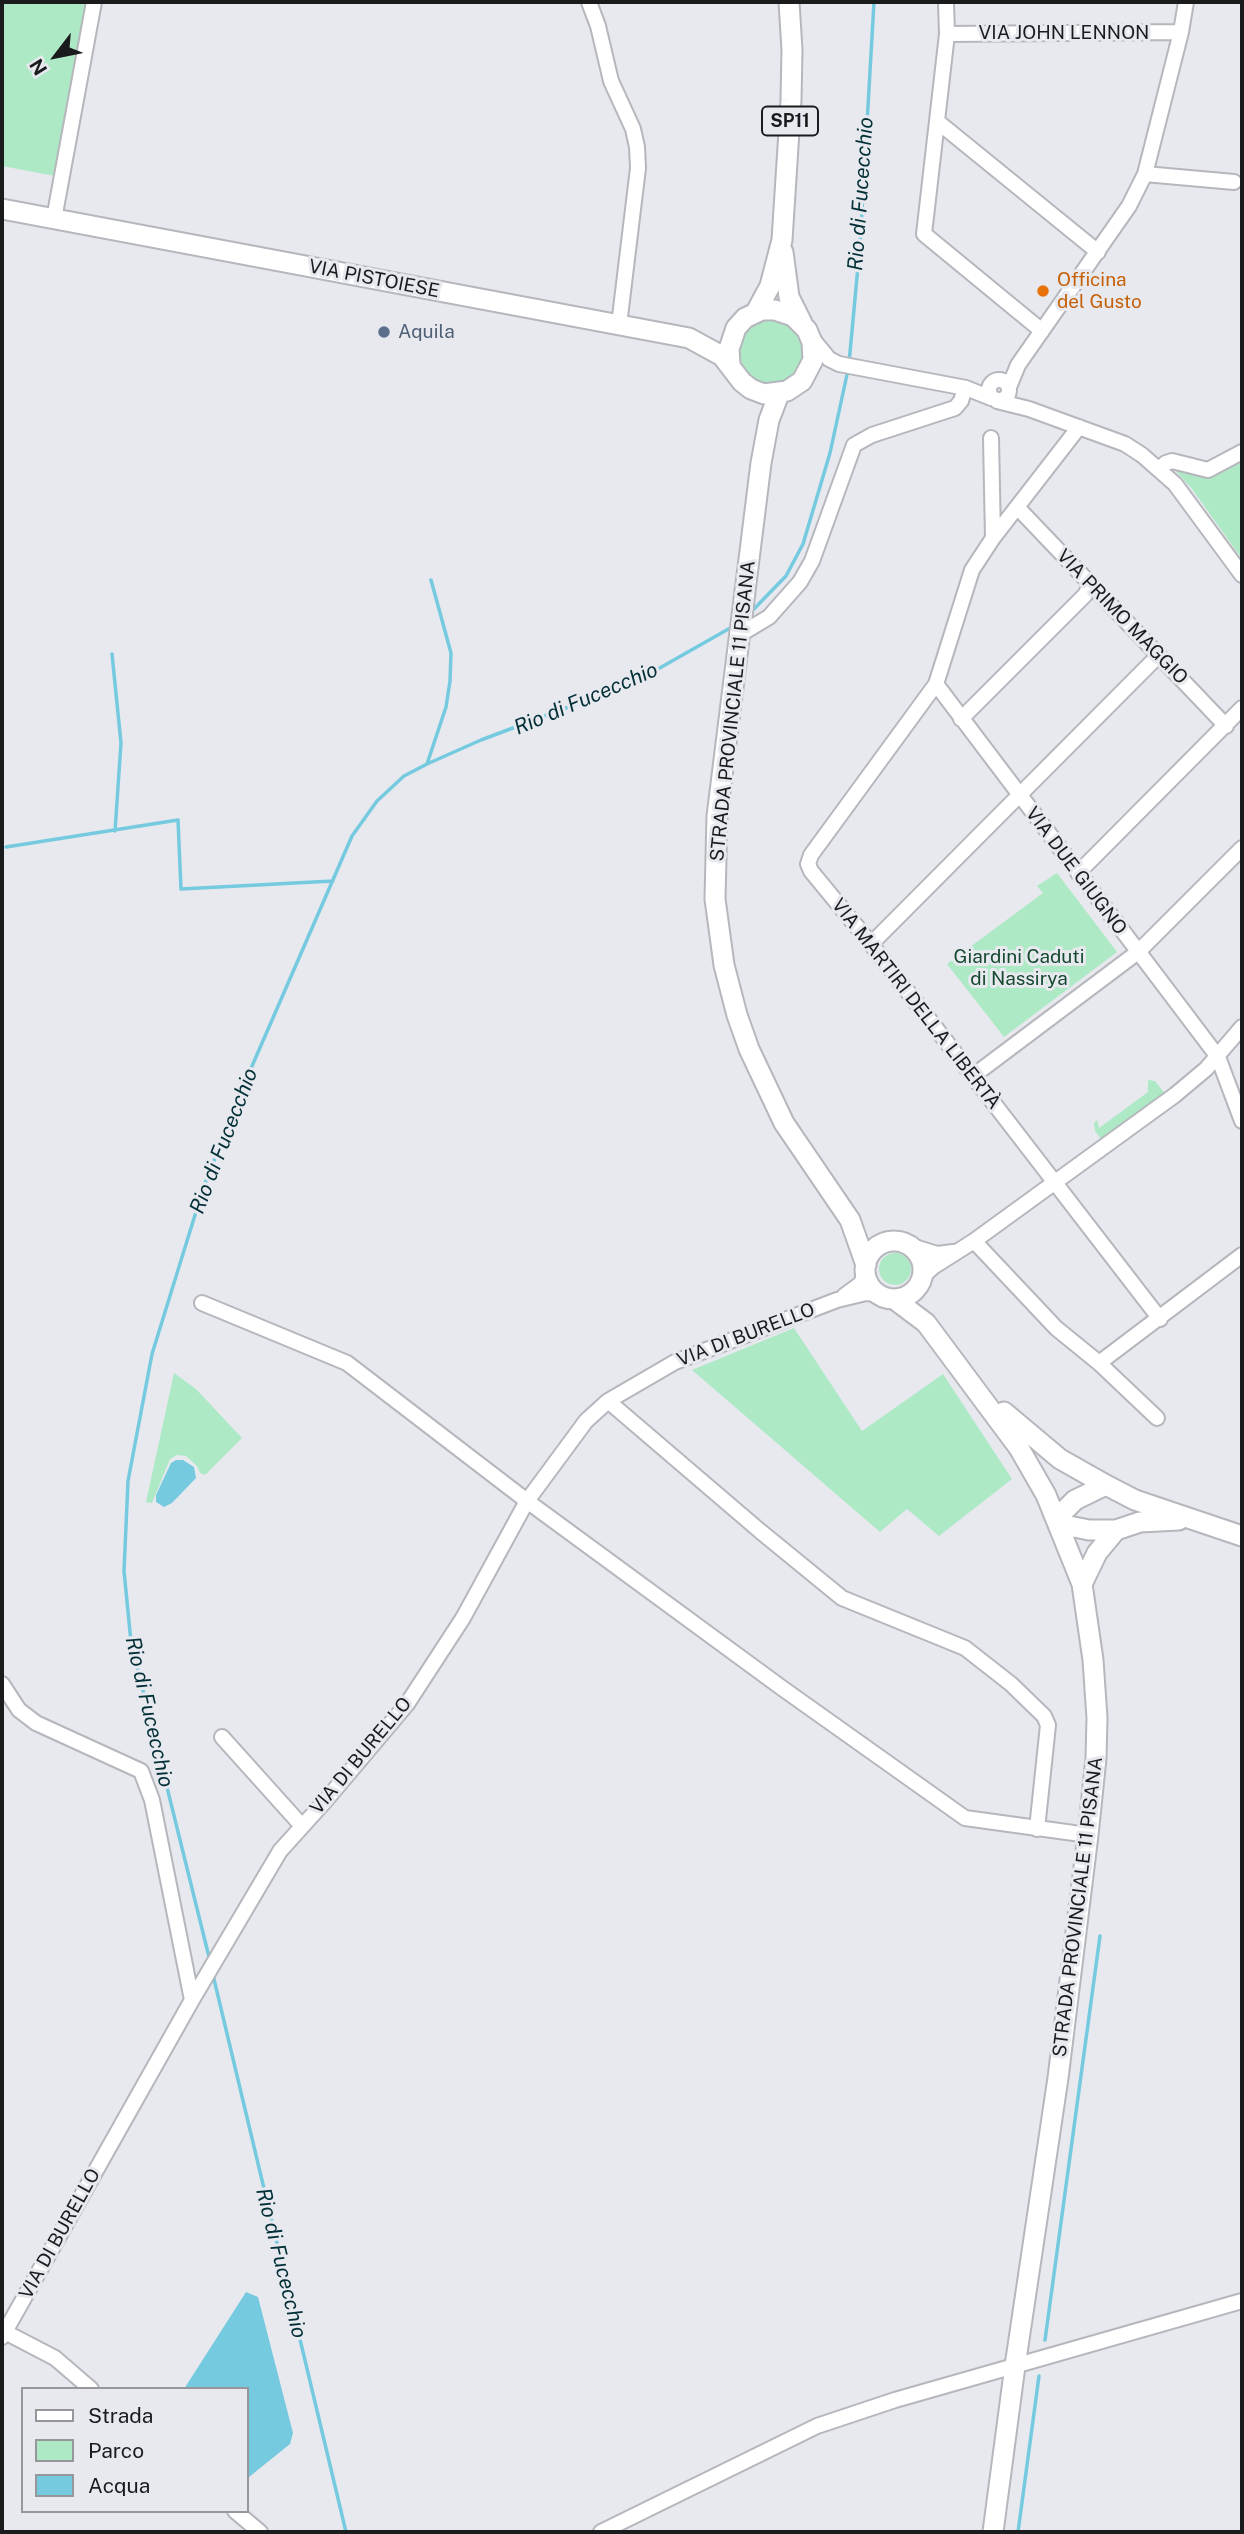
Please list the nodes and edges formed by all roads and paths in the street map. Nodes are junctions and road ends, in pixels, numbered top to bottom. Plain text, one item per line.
1 (94, 2) edge
2 (589, 2) edge
3 (789, 2) edge
4 (946, 2) edge
5 (1186, 2) edge
6 (1181, 32) junction
7 (947, 34) junction
8 (938, 122) junction
9 (1145, 174) junction
10 (1234, 182) dead end
11 (2, 209) edge
12 (54, 219) junction
13 (782, 240) junction
14 (1098, 252) junction
15 (748, 317) junction
16 (619, 325) junction
17 (807, 330) junction
18 (1042, 331) junction
19 (694, 339) junction
20 (730, 364) junction
21 (839, 364) junction
22 (802, 381) junction
23 (1002, 385) junction
24 (966, 388) junction
25 (751, 389) junction
26 (779, 394) junction
27 (994, 399) junction
28 (1029, 409) junction
29 (1079, 427) junction
30 (991, 438) dead end
31 (1242, 452) edge
32 (761, 463) junction
33 (1160, 468) junction
34 (1017, 508) junction
35 (993, 538) junction
36 (1242, 575) edge
37 (1091, 584) junction
38 (739, 640) junction
39 (1159, 655) junction
40 (936, 684) junction
41 (1242, 708) edge
42 (961, 719) junction
43 (1226, 726) junction
44 (1019, 795) junction
45 (1242, 848) edge
46 (1078, 873) junction
47 (871, 944) junction
48 (1138, 952) junction
49 (1242, 1027) edge
50 (1217, 1057) junction
51 (973, 1076) junction
52 (1242, 1121) edge
53 (1054, 1183) junction
54 (850, 1220) junction
55 (974, 1241) junction
56 (896, 1243) junction
57 (955, 1252) junction
58 (1242, 1255) edge
59 (866, 1271) junction
60 (921, 1281) junction
61 (886, 1297) junction
62 (837, 1300) junction
63 (202, 1303) dead end
64 (1160, 1318) junction
65 (926, 1323) junction
66 (1098, 1363) junction
67 (968, 1378) junction
68 (608, 1401) junction
69 (1157, 1418) dead end
70 (1106, 1485) junction
71 (527, 1501) junction
72 (1190, 1519) junction
73 (1059, 1524) junction
74 (1116, 1530) junction
75 (1242, 1536) edge
76 (1082, 1584) junction
77 (2, 1684) edge
78 (222, 1737) dead end
79 (302, 1826) junction
80 (1037, 1829) junction
81 (1088, 1835) junction
82 (192, 2000) junction
83 (1242, 2301) edge
84 (3, 2334) edge
85 (1015, 2366) junction
86 (88, 2387) edge
87 (237, 2513) edge
88 (260, 2532) edge
89 (601, 2532) edge
90 (993, 2532) edge

1 - 12 street
2 - 16 street
3 - 13 main road, SP11
4 - 7 street
5 - 6 street
6 - 7 street, VIA JOHN LENNON
6 - 9 street
7 - 8 street
8 - 14 street
8 - 18 street
9 - 10 street
9 - 14 street
11 - 12 main road, VIA PISTOIESE
12 - 16 main road, VIA PISTOIESE
13 - 15 main road, SP11
13 - 17 main road
14 - 18 street
15 - 17 main road
15 - 19 main road, VIA PISTOIESE
15 - 20 main road
16 - 19 main road, VIA PISTOIESE
17 - 21 street
17 - 22 main road
18 - 23 street
19 - 20 main road, VIA PISTOIESE
20 - 25 main road
21 - 22 street
21 - 24 street
22 - 26 main road
23 - 24 street
23 - 27 street
23 - 28 street
24 - 27 street
24 - 38 street
25 - 26 main road
25 - 32 main road, STRADA PROVINCIALE 11 PISANA
26 - 32 main road, STRADA PROVINCIALE 11 PISANA
27 - 28 street
28 - 29 street
29 - 33 street
29 - 34 street
30 - 35 street
31 - 33 street
32 - 38 main road, STRADA PROVINCIALE 11 PISANA
33 - 36 street
34 - 35 street
34 - 37 street, VIA PRIMO MAGGIO
35 - 40 street
37 - 39 street, VIA PRIMO MAGGIO
37 - 42 street
38 - 54 main road, STRADA PROVINCIALE 11 PISANA
39 - 43 street, VIA PRIMO MAGGIO
39 - 44 street
40 - 42 street, VIA DUE GIUGNO
40 - 47 street, VIA MARTIRI DELLA LIBERTÀ
41 - 43 street
42 - 44 street, VIA DUE GIUGNO
43 - 46 street
44 - 46 street, VIA DUE GIUGNO
44 - 47 street
45 - 48 street
46 - 48 street, VIA DUE GIUGNO
47 - 51 street, VIA MARTIRI DELLA LIBERTÀ
48 - 50 street, VIA DUE GIUGNO
48 - 51 street
49 - 50 street
50 - 52 street, VIA DUE GIUGNO
50 - 53 street
51 - 53 street, VIA MARTIRI DELLA LIBERTÀ
53 - 55 street
53 - 64 street, VIA MARTIRI DELLA LIBERTÀ
54 - 56 main road, STRADA PROVINCIALE 11 PISANA
54 - 59 main road, STRADA PROVINCIALE 11 PISANA
55 - 57 street
55 - 66 street
56 - 57 street
56 - 59 main road
56 - 60 main road, STRADA PROVINCIALE 11 PISANA
57 - 60 street
58 - 64 street
59 - 61 main road, STRADA PROVINCIALE 11 PISANA
59 - 62 street, VIA DI BURELLO
60 - 61 main road
60 - 65 main road, STRADA PROVINCIALE 11 PISANA
61 - 62 street, VIA DI BURELLO
61 - 65 main road, STRADA PROVINCIALE 11 PISANA
62 - 68 street, VIA DI BURELLO
63 - 71 street
64 - 66 street
65 - 67 main road, STRADA PROVINCIALE 11 PISANA
66 - 69 street
67 - 70 main road
67 - 73 main road, STRADA PROVINCIALE 11 PISANA
68 - 71 street, VIA DI BURELLO
68 - 80 street
70 - 72 main road
70 - 73 main road
71 - 79 street, VIA DI BURELLO
71 - 80 street
72 - 74 main road
72 - 75 main road
73 - 74 main road
73 - 76 main road, STRADA PROVINCIALE 11 PISANA
74 - 76 main road
76 - 81 main road, STRADA PROVINCIALE 11 PISANA
77 - 82 street
78 - 79 street
79 - 82 street, VIA DI BURELLO
80 - 81 street
81 - 85 main road, STRADA PROVINCIALE 11 PISANA
82 - 84 street, VIA DI BURELLO
83 - 85 street
84 - 86 street
85 - 89 street
85 - 90 main road, STRADA PROVINCIALE 11 PISANA
87 - 88 street

